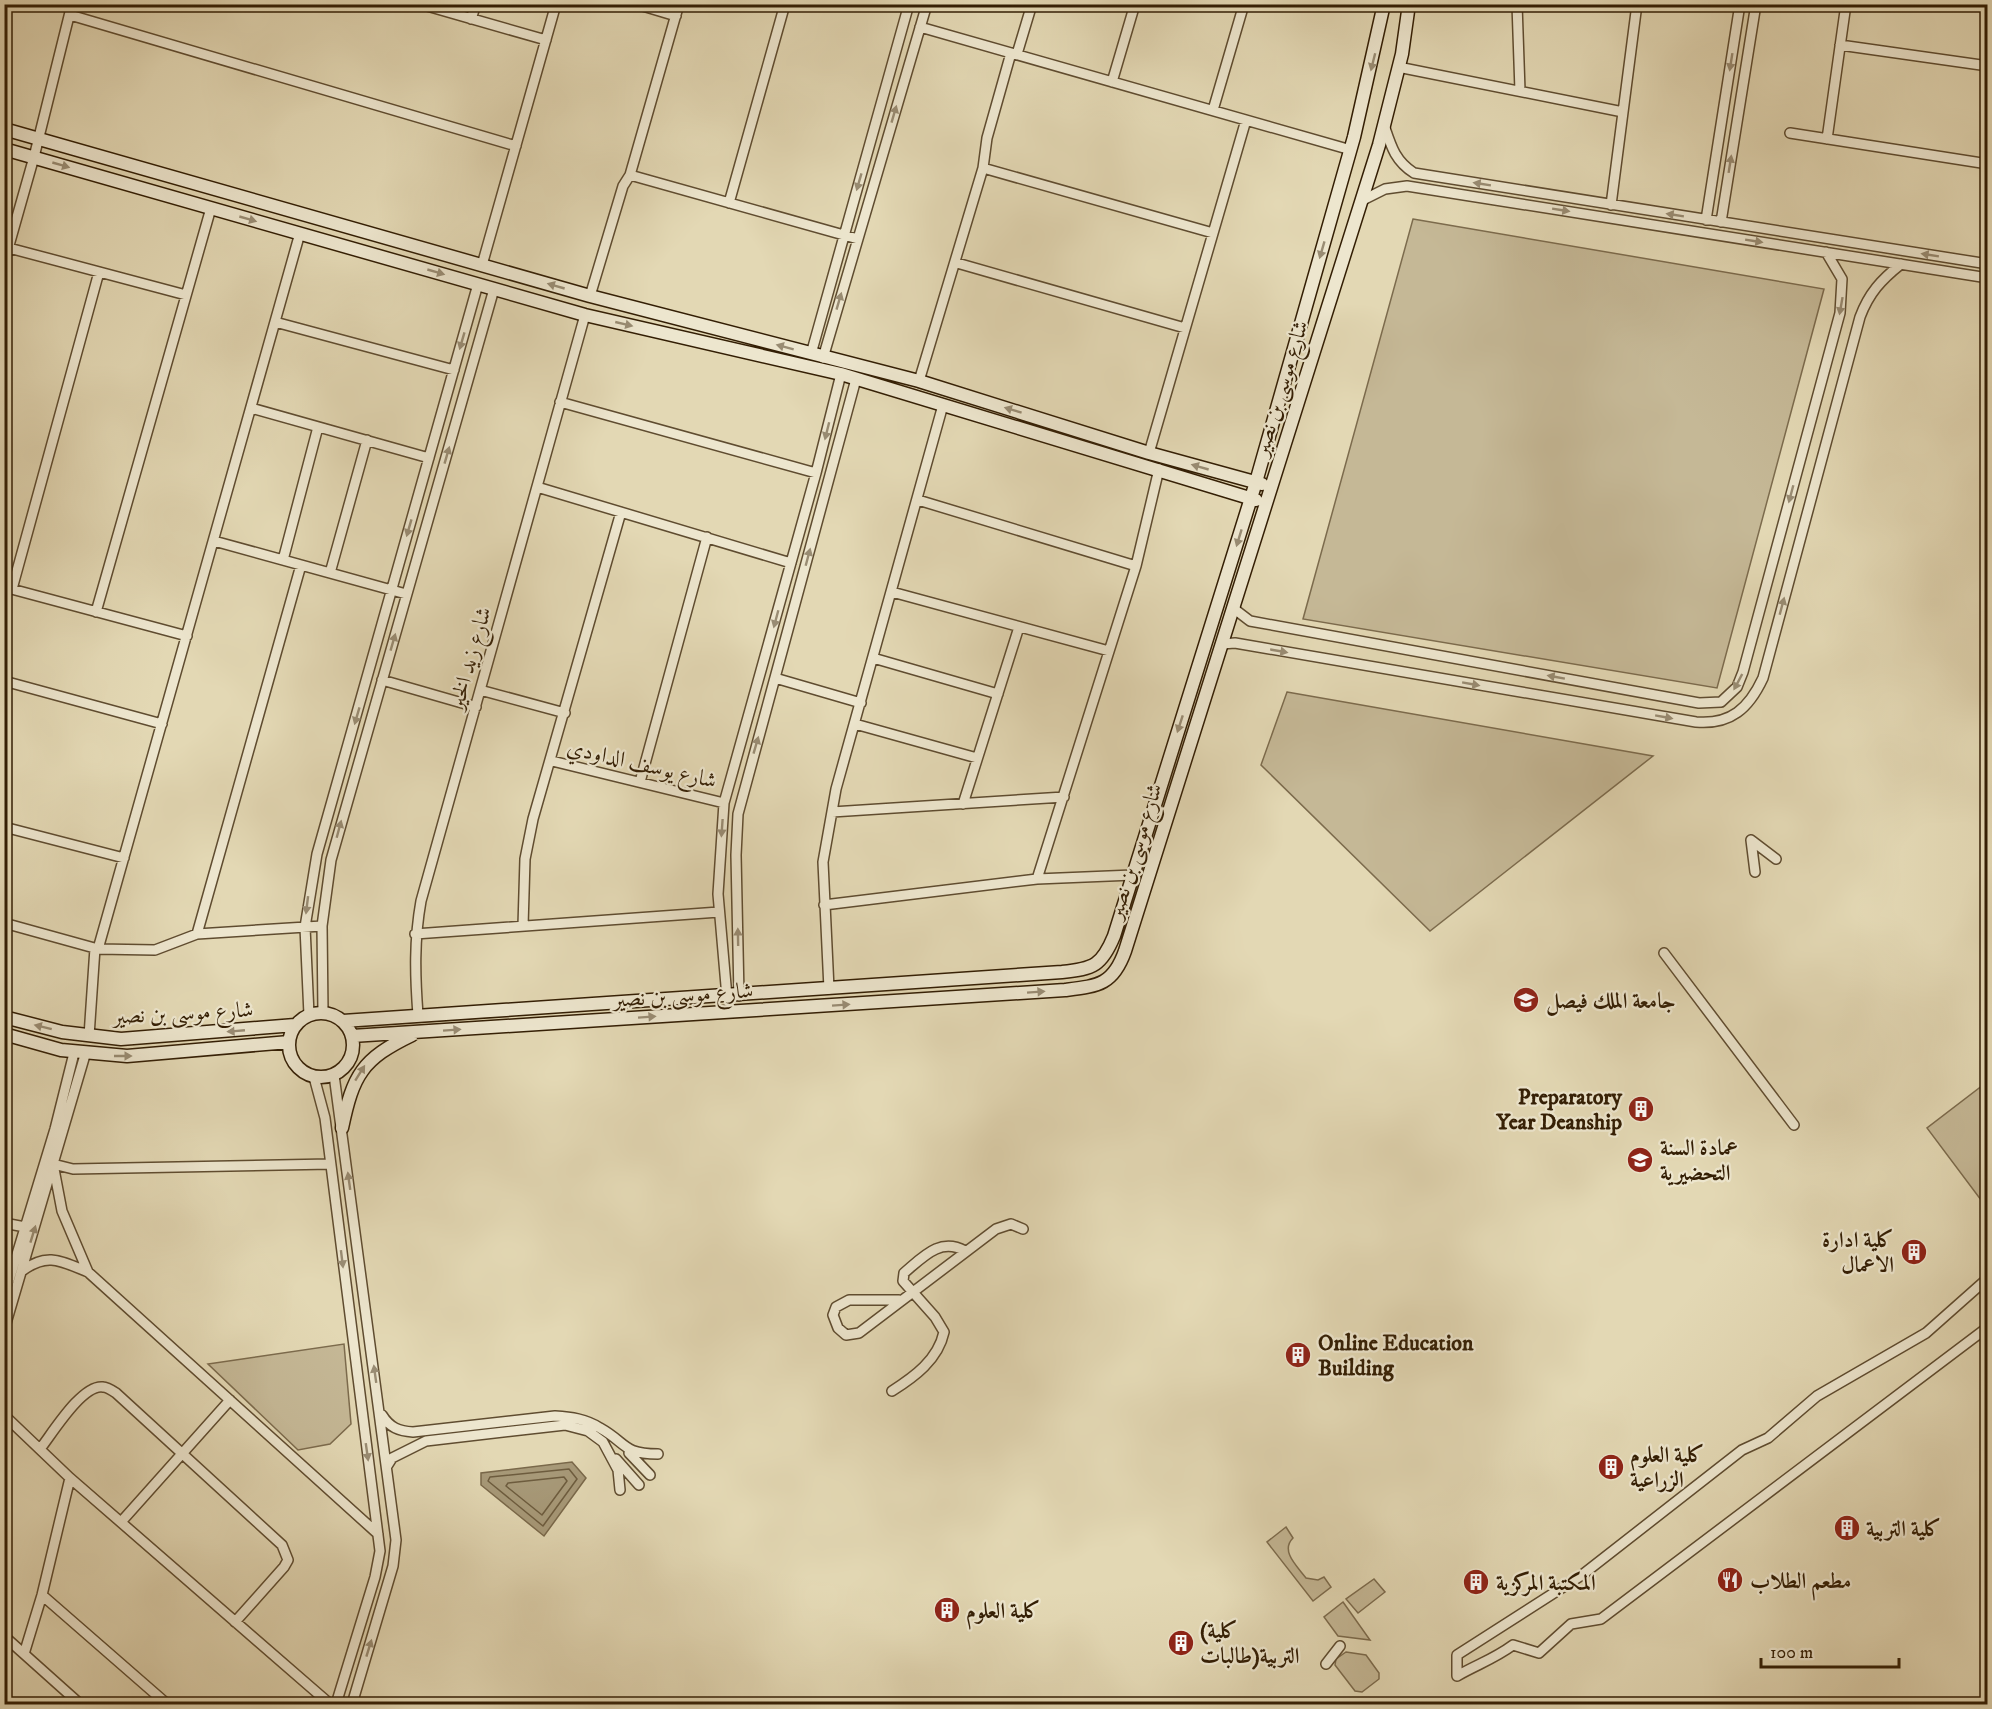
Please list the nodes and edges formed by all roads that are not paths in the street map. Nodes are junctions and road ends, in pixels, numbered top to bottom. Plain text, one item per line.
1 (72, 4) edge
2 (420, 4) edge
3 (476, 4) edge
4 (556, 4) edge
5 (636, 4) edge
6 (679, 4) edge
7 (785, 4) edge
8 (909, 4) edge
9 (927, 4) edge
10 (1032, 4) edge
11 (1135, 4) edge
12 (1244, 4) edge
13 (1384, 4) edge
14 (1409, 4) edge
15 (1517, 4) edge
16 (1637, 4) edge
17 (1740, 4) edge
18 (1756, 4) edge
19 (1846, 4) edge
20 (70, 15) junction
21 (676, 16) junction
22 (471, 19) junction
23 (920, 27) junction
24 (546, 40) junction
25 (1840, 45) junction
26 (1014, 54) junction
27 (1988, 66) edge
28 (1398, 67) junction
29 (1112, 82) junction
30 (1520, 92) junction
31 (1213, 110) junction
32 (1623, 112) junction
33 (1246, 120) junction
34 (1384, 125) junction
35 (4, 129) edge
36 (1790, 133) dead end
37 (39, 139) junction
38 (1827, 139) junction
39 (516, 146) junction
40 (4, 149) edge
41 (1350, 150) junction
42 (34, 157) junction
43 (1988, 164) edge
44 (983, 168) junction
45 (630, 175) junction
46 (1361, 201) junction
47 (729, 203) junction
48 (1611, 205) junction
49 (211, 208) junction
50 (1706, 220) junction
51 (1721, 222) junction
52 (300, 233) junction
53 (1213, 233) junction
54 (844, 235) junction
55 (858, 239) junction
56 (9, 249) junction
57 (1826, 252) junction
58 (957, 262) junction
59 (4, 263) edge
60 (1901, 264) junction
61 (1988, 264) edge
62 (482, 265) junction
63 (99, 272) junction
64 (1988, 278) edge
65 (478, 284) junction
66 (494, 289) junction
67 (186, 296) junction
68 (591, 296) junction
69 (585, 315) junction
70 (275, 322) junction
71 (1185, 328) junction
72 (817, 356) junction
73 (454, 370) junction
74 (841, 374) junction
75 (856, 379) junction
76 (919, 381) junction
77 (561, 402) junction
78 (943, 405) junction
79 (251, 408) junction
80 (318, 427) junction
81 (367, 440) junction
82 (1149, 453) junction
83 (429, 458) junction
84 (1159, 469) junction
85 (816, 473) junction
86 (1256, 482) junction
87 (1272, 486) junction
88 (537, 487) junction
89 (1251, 498) junction
90 (918, 500) junction
91 (1266, 504) junction
92 (621, 512) junction
93 (707, 537) junction
94 (214, 541) junction
95 (283, 560) junction
96 (791, 563) junction
97 (301, 565) junction
98 (1136, 566) junction
99 (330, 573) junction
100 (8, 588) edge
101 (392, 590) junction
102 (892, 592) junction
103 (406, 594) junction
104 (1233, 608) junction
105 (96, 612) junction
106 (1019, 627) junction
107 (186, 636) junction
108 (1221, 644) junction
109 (1109, 651) junction
110 (873, 658) junction
111 (775, 678) junction
112 (381, 680) junction
113 (4, 681) edge
114 (480, 690) junction
115 (998, 694) junction
116 (753, 703) junction
117 (861, 703) junction
118 (476, 707) junction
119 (767, 707) junction
120 (565, 713) junction
121 (162, 724) junction
122 (855, 724) junction
123 (977, 758) junction
124 (552, 761) junction
125 (640, 782) junction
126 (1064, 797) junction
127 (724, 802) junction
128 (963, 804) junction
129 (832, 812) junction
130 (4, 826) edge
131 (124, 858) junction
132 (1776, 859) dead end
133 (1755, 872) dead end
134 (1133, 875) junction
135 (1037, 879) junction
136 (824, 905) junction
137 (719, 912) junction
138 (4, 923) edge
139 (322, 926) junction
140 (523, 926) junction
141 (305, 927) junction
142 (197, 934) junction
143 (415, 934) junction
144 (97, 949) junction
145 (1664, 953) dead end
146 (829, 989) junction
147 (733, 996) junction
148 (323, 1012) junction
149 (309, 1015) junction
150 (417, 1015) junction
151 (4, 1017) edge
152 (343, 1021) junction
153 (295, 1025) junction
154 (418, 1032) junction
155 (4, 1034) edge
156 (89, 1036) junction
157 (352, 1036) junction
158 (289, 1042) junction
159 (80, 1054) junction
160 (334, 1075) junction
161 (314, 1077) junction
162 (1794, 1125) dead end
163 (342, 1128) junction
164 (49, 1164) junction
165 (330, 1164) junction
166 (4, 1223) edge
167 (25, 1227) junction
168 (1023, 1229) dead end
169 (965, 1251) junction
170 (22, 1271) junction
171 (88, 1272) junction
172 (1988, 1278) edge
173 (911, 1291) junction
174 (4, 1297) edge
175 (899, 1300) junction
176 (1988, 1327) edge
177 (4, 1330) edge
178 (892, 1391) dead end
179 (230, 1400) junction
180 (380, 1411) junction
181 (4, 1415) edge
182 (621, 1445) junction
183 (40, 1449) junction
184 (182, 1454) junction
185 (658, 1454) dead end
186 (612, 1455) junction
187 (387, 1466) junction
188 (650, 1475) dead end
189 (70, 1478) junction
190 (639, 1485) dead end
191 (620, 1490) dead end
192 (121, 1522) junction
193 (378, 1534) junction
194 (42, 1595) junction
195 (235, 1622) junction
196 (4, 1636) edge
197 (1340, 1646) dead end
198 (24, 1654) junction
199 (1326, 1664) dead end
200 (80, 1704) edge
201 (166, 1704) edge
202 (330, 1704) edge
203 (336, 1704) edge
204 (352, 1704) edge

1 - 20 street
2 - 22 street
3 - 22 street
4 - 24 street
5 - 21 street
6 - 21 street
7 - 47 street
8 -> 54 street
9 - 23 street
10 - 26 street
11 - 29 street
12 - 31 street
13 -> 41 street, شارع موسى بن نصير
14 - 28 street, شارع موسى بن نصير
15 - 30 street
16 - 32 street
17 -> 50 street
51 -> 18 street
19 - 25 street
20 - 37 street
20 - 39 street
21 - 45 street
22 - 24 street
23 - 26 street
55 -> 23 street
24 - 39 street
25 - 27 street
25 - 38 street
26 - 29 street
26 - 44 street
28 - 30 street
28 - 34 street, شارع موسى بن نصير
29 - 31 street
30 - 32 street
31 - 33 street
32 - 48 street
33 - 41 street
33 - 53 street
34 - 46 street, شارع موسى بن نصير
48 -> 34 street
35 - 37 street
36 - 38 street
37 - 42 street
37 - 62 street
38 - 43 street
39 - 62 street
40 - 42 street
41 -> 86 street, شارع موسى بن نصير
42 -> 49 street
42 - 56 street
44 - 53 street
44 - 58 street
45 - 47 street
45 - 68 street
46 -> 57 street
46 - 87 street, شارع موسى بن نصير
47 - 54 street
50 -> 48 street
49 -> 52 street
49 - 67 street
50 - 51 street
61 -> 51 street
52 -> 65 street
52 - 70 street
53 - 71 street
54 - 55 street
54 - 72 street
72 -> 55 street
56 - 59 street
56 - 63 street
57 - 60 street
57 -> 104 street
58 - 71 street
58 - 76 street
60 - 64 street
108 -> 60 street
68 -> 62 street
63 - 67 street
63 - 100 street
65 - 66 street
65 -> 73 street
66 - 69 street
103 -> 66 street
67 - 105 street
72 -> 68 street
69 -> 74 street
69 - 77 street, شارع زيد الخير
70 - 73 street
70 - 79 street
71 - 82 street
72 - 76 street
73 - 83 street
74 - 75 street
74 -> 85 street
75 - 78 street
111 -> 75 street
82 -> 76 street
77 - 85 street
77 - 88 street, شارع زيد الخير
78 - 84 street
78 - 90 street
79 - 80 street
79 - 94 street
80 - 81 street
80 - 95 street
81 - 83 street
81 - 99 street
86 -> 82 street
83 -> 101 street
84 - 89 street
84 - 98 street
85 - 96 street
86 - 87 street
86 - 89 street, شارع موسى بن نصير
87 - 91 street, شارع موسى بن نصير
88 - 92 street
88 - 114 street, شارع زيد الخير
89 - 91 street
89 -> 134 street, شارع موسى بن نصير
90 - 98 street
90 - 102 street
91 - 104 street, شارع موسى بن نصير
92 - 93 street
92 - 120 street
93 - 96 street
93 - 125 street
94 - 95 street
94 - 107 street
95 - 97 street
96 -> 116 street
97 - 99 street
97 - 142 street
98 - 109 street
99 - 101 street
100 - 105 street
101 - 103 street
101 -> 141 street
102 - 106 street
102 - 110 street
112 -> 103 street
104 - 108 street, شارع موسى بن نصير
105 - 107 street
106 - 109 street
106 - 115 street
107 - 121 street
154 -> 108 street, شارع موسى بن نصير
109 - 126 street
110 - 115 street
110 - 117 street
111 - 117 street
111 - 119 street
112 - 118 street
139 -> 112 street
113 - 121 street
114 - 118 street, شارع زيد الخير
114 - 120 street
115 - 123 street
116 - 119 street
116 - 127 street
117 - 122 street
118 - 143 street, شارع زيد الخير
147 -> 119 street
120 - 124 street
121 - 131 street
122 - 123 street
122 - 129 street
123 - 128 street
124 - 125 street, شارع يوسف الداودي
124 - 140 street
125 - 127 street, شارع يوسف الداودي
126 - 128 street
126 - 135 street
127 -> 137 street
128 - 129 street
129 - 136 street
130 - 131 street
131 - 144 street
132 - 133 street
134 - 135 street
134 - 146 street, شارع موسى بن نصير
135 - 136 street
136 - 146 street
137 - 140 street
137 - 147 street
138 - 144 street
139 - 141 street
139 - 148 street
140 - 143 street
141 - 142 street
141 - 149 street
142 - 144 street
143 - 150 street, شارع زيد الخير
144 - 156 street
145 - 162 street
146 - 147 street, شارع موسى بن نصير
147 - 150 street, شارع موسى بن نصير
148 - 149 street
148 - 152 street
149 - 153 street
150 - 152 street, شارع موسى بن نصير
156 -> 151 street, شارع موسى بن نصير
152 - 157 street
153 -> 156 street, شارع موسى بن نصير
153 - 158 street
154 - 157 street, شارع موسى بن نصير
163 -> 154 street
155 - 159 street, شارع موسى بن نصير
157 - 160 street
159 -> 158 street, شارع موسى بن نصير
158 - 161 street
159 - 164 street
160 - 161 street
160 - 163 street
161 - 165 street
180 -> 163 street
164 - 165 street
164 - 167 street
170 -> 164 street
164 - 171 street
165 -> 193 street
166 - 167 street
167 - 174 street
168 - 169 street
169 - 173 street
169 - 173 street
170 - 171 street
170 - 177 street
171 - 179 street
172 - 176 street
173 - 175 street
173 - 178 street
175 - 175 street
179 - 184 street
179 - 193 street
180 - 182 street
180 - 187 street
181 - 183 street
182 - 185 street
182 - 188 street
183 - 184 street
183 - 189 street
184 - 192 street
184 - 195 street
186 - 187 street
186 - 190 street
186 - 191 street
204 -> 187 street
189 - 192 street
189 - 194 street
192 - 195 street
193 - 203 street
194 - 198 street
194 - 201 street
195 - 202 street
196 - 198 street
197 - 199 street
198 - 200 street

